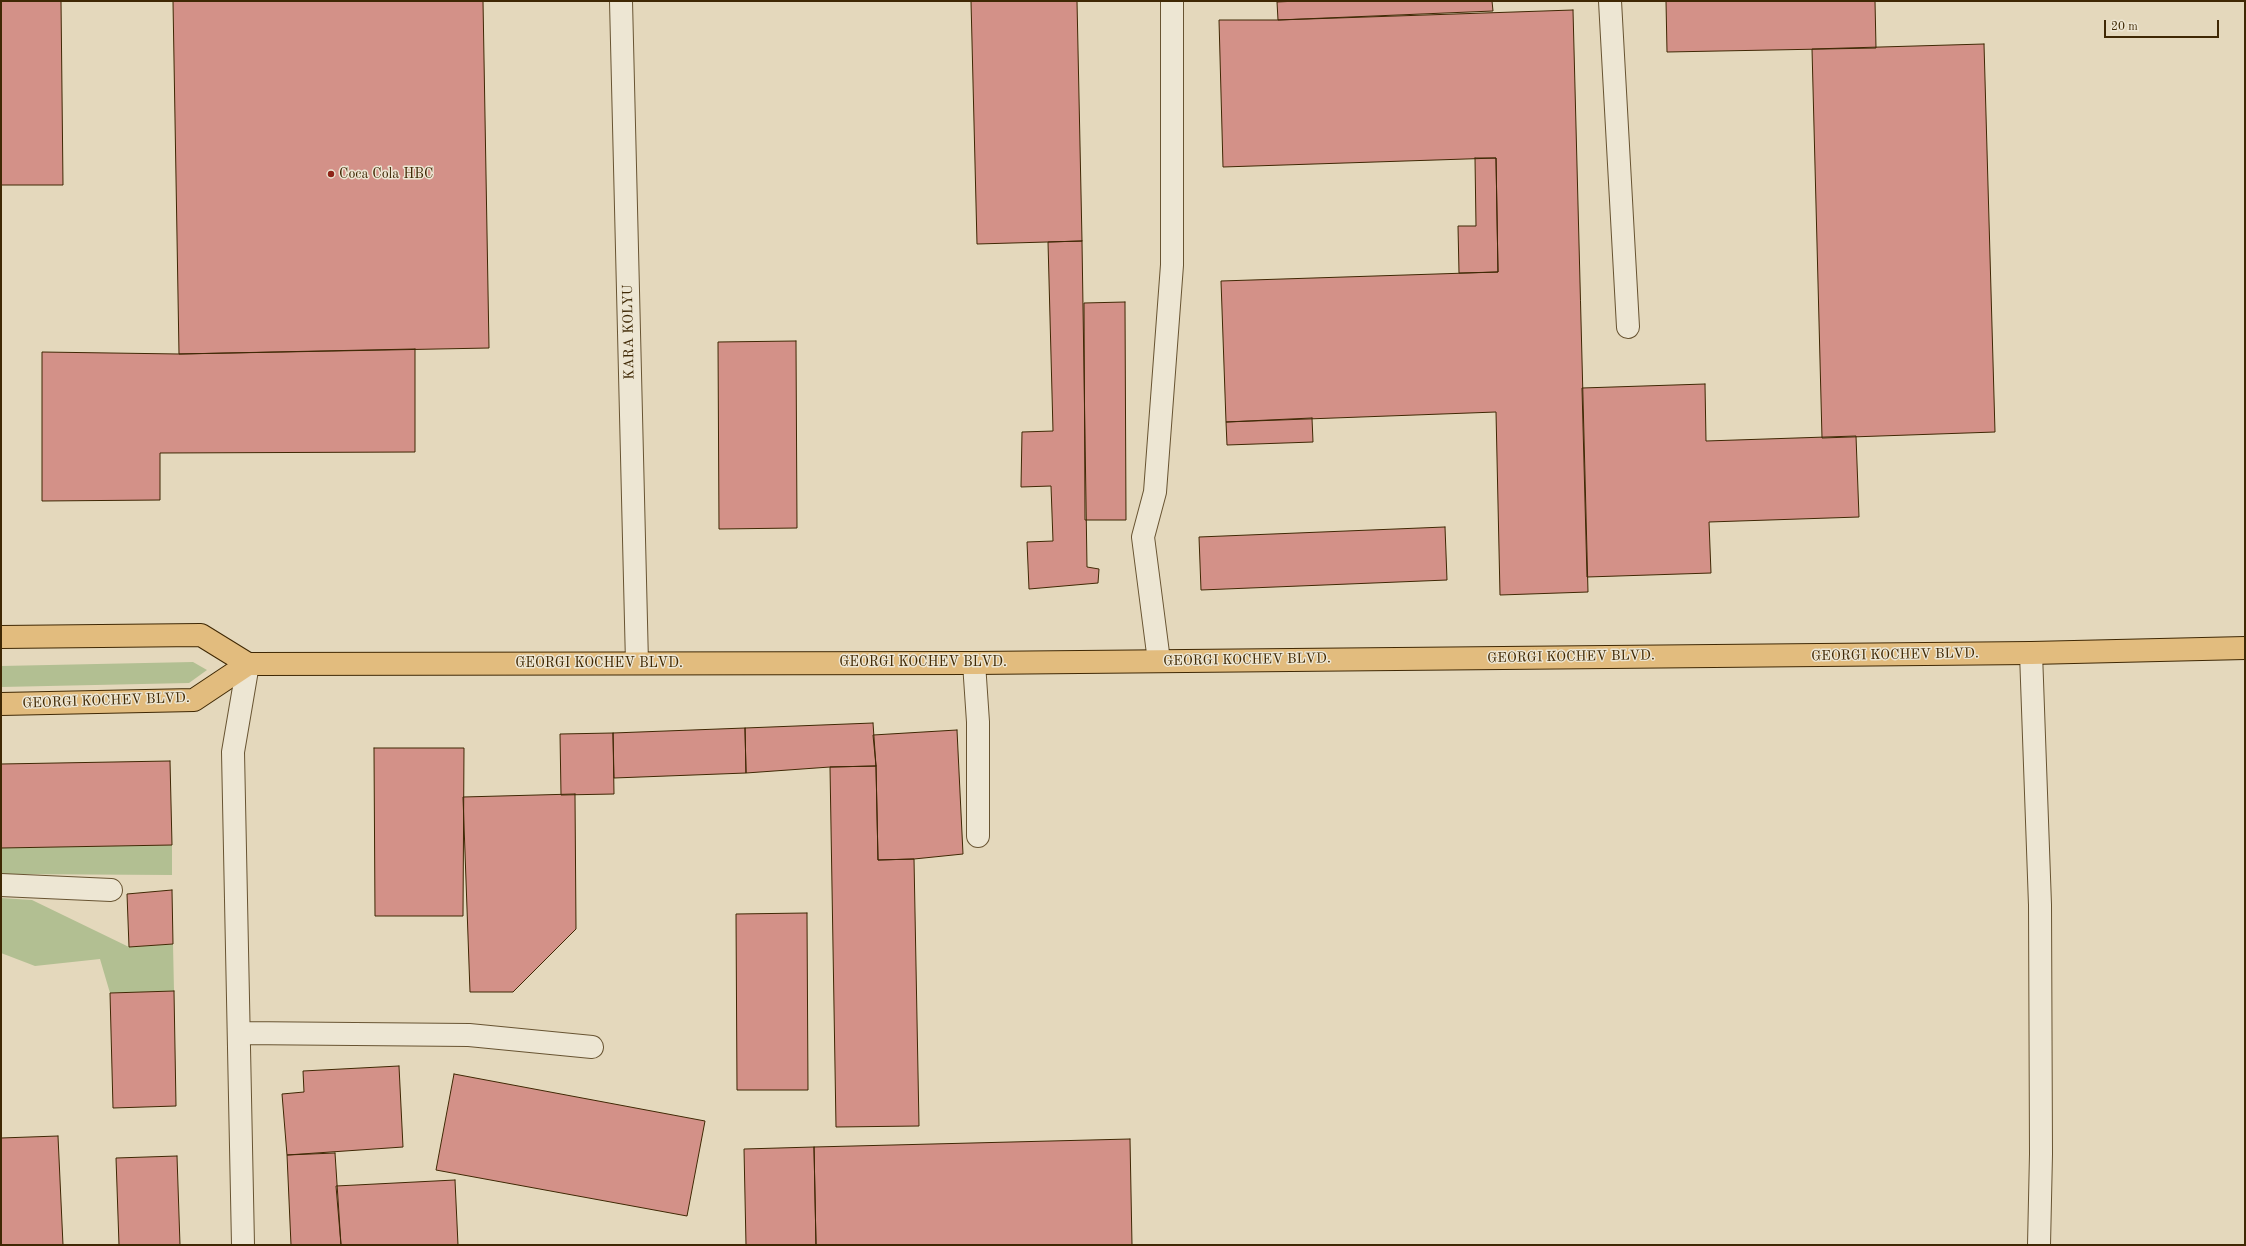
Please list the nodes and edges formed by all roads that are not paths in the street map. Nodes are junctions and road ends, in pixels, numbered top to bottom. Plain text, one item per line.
1 (621, 1) edge
2 (1172, 1) edge
3 (1610, 1) edge
4 (1628, 327) dead end
5 (1, 637) edge
6 (2245, 648) edge
7 (2031, 653) junction
8 (1159, 661) junction
9 (637, 663) junction
10 (974, 663) junction
11 (248, 664) junction
12 (1, 704) edge
13 (978, 836) dead end
14 (1, 885) edge
15 (111, 890) dead end
16 (240, 1033) junction
17 (592, 1047) dead end
18 (243, 1245) edge
19 (2039, 1245) edge

1 - 9 street, KARA KOLYU
2 - 8 street
3 - 4 street
5 - 11 main road
6 - 7 main road, GEORGI KOCHEV BLVD.
7 - 8 main road, GEORGI KOCHEV BLVD.
7 - 19 street
8 - 10 main road, GEORGI KOCHEV BLVD.
9 - 10 main road, GEORGI KOCHEV BLVD.
9 - 11 main road, GEORGI KOCHEV BLVD.
10 - 13 street
11 - 12 main road, GEORGI KOCHEV BLVD.
11 - 16 street
14 - 15 street
16 - 17 street
16 - 18 street

